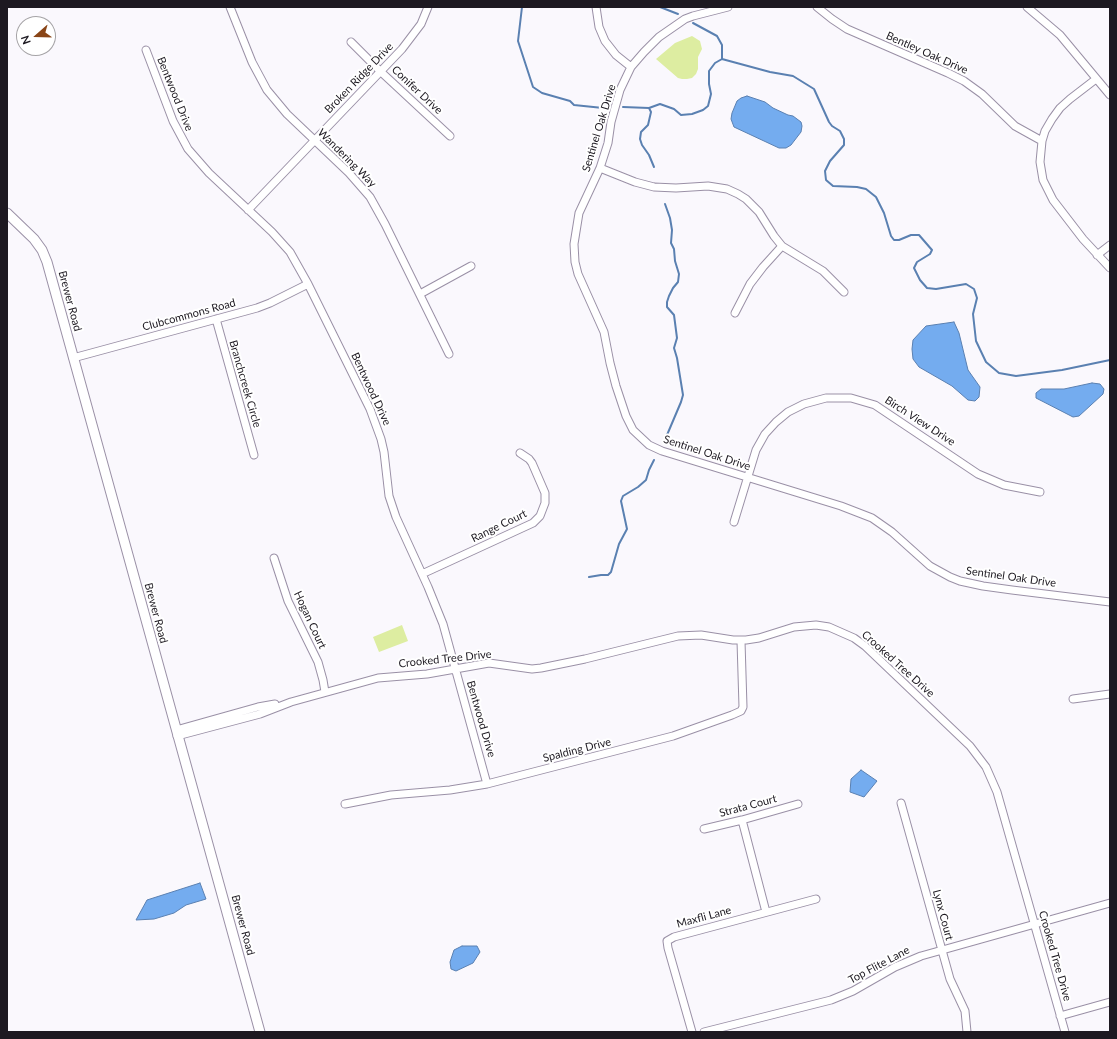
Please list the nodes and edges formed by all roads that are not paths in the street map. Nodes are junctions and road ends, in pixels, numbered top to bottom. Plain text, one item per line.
1 (230, 7) edge
2 (428, 7) edge
3 (596, 7) edge
4 (728, 7) edge
5 (817, 7) edge
6 (1027, 7) edge
7 (352, 42) dead end
8 (146, 50) dead end
9 (631, 67) junction
10 (380, 71) junction
11 (1096, 78) junction
12 (1110, 95) edge
13 (450, 136) dead end
14 (314, 140) junction
15 (1042, 141) junction
16 (600, 168) junction
17 (248, 210) junction
18 (7, 213) edge
19 (1110, 245) edge
20 (782, 246) junction
21 (1098, 255) junction
22 (471, 266) dead end
23 (1110, 268) edge
24 (308, 284) junction
25 (844, 292) dead end
26 (420, 294) junction
27 (735, 313) dead end
28 (216, 319) junction
29 (450, 354) dead end
30 (74, 358) junction
31 (520, 453) dead end
32 (254, 455) dead end
33 (747, 478) junction
34 (1040, 492) dead end
35 (734, 522) dead end
36 (274, 558) dead end
37 (422, 574) junction
38 (1110, 602) edge
39 (741, 641) junction
40 (455, 669) junction
41 (324, 692) junction
42 (1110, 694) edge
43 (1073, 699) dead end
44 (177, 733) junction
45 (487, 784) junction
46 (901, 803) dead end
47 (345, 804) dead end
48 (798, 804) dead end
49 (742, 820) junction
50 (704, 829) dead end
51 (816, 899) dead end
52 (1110, 903) edge
53 (766, 912) junction
54 (1034, 924) junction
55 (941, 950) junction
56 (1110, 1002) edge
57 (1060, 1016) junction
58 (260, 1032) edge
59 (692, 1032) edge
60 (704, 1032) edge
61 (967, 1032) edge
62 (1064, 1032) edge

1 - 14 street, Wandering Way
2 - 10 street, Broken Ridge Drive
3 - 9 street
4 - 9 street, Sentinel Oak Drive
5 - 15 street, Bentley Oak Drive
6 - 11 street
7 - 10 street, Conifer Drive
8 - 17 street, Bentwood Drive
9 - 16 street, Sentinel Oak Drive
10 - 13 street, Conifer Drive
10 - 14 street, Broken Ridge Drive
11 - 12 street
11 - 15 street
14 - 17 street, Broken Ridge Drive
14 - 26 street, Wandering Way
15 - 21 street
16 - 20 street
16 - 33 street, Sentinel Oak Drive
17 - 24 street, Bentwood Drive
18 - 30 street, Brewer Road
19 - 21 street
20 - 25 street
20 - 27 street
21 - 23 street
22 - 26 street
24 - 28 street, Clubcommons Road
24 - 37 street, Bentwood Drive
26 - 29 street, Wandering Way
28 - 30 street, Clubcommons Road
28 - 32 street, Branchcreek Circle
30 - 44 street, Brewer Road
31 - 37 street, Range Court
33 - 34 street, Birch View Drive
33 - 35 street, Birch View Drive
33 - 38 street, Sentinel Oak Drive
36 - 41 street, Hogan Court
37 - 40 street, Bentwood Drive
39 - 40 street, Crooked Tree Drive
39 - 45 street, Spalding Drive
39 - 54 street, Crooked Tree Drive
40 - 41 street, Crooked Tree Drive
40 - 45 street, Bentwood Drive
41 - 44 street, Crooked Tree Drive
42 - 43 street
44 - 58 street, Brewer Road
45 - 47 street, Spalding Drive
46 - 55 street, Lynx Court
48 - 49 street, Strata Court
49 - 50 street, Strata Court
49 - 53 street
51 - 53 street, Maxfli Lane
52 - 54 street, Top Flite Lane
53 - 59 street, Maxfli Lane
54 - 55 street, Top Flite Lane
54 - 57 street, Crooked Tree Drive
55 - 60 street, Top Flite Lane
55 - 61 street, Lynx Court
56 - 57 street
57 - 62 street, Crooked Tree Drive

